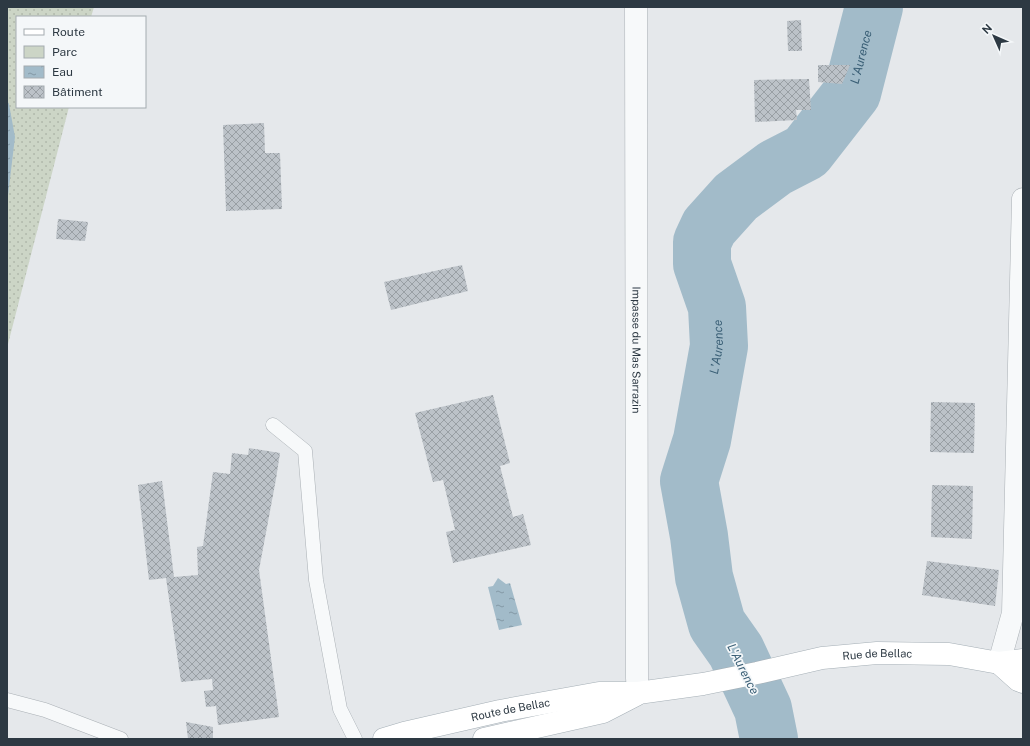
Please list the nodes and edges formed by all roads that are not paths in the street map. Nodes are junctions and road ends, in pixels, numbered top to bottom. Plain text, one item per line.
1 (636, 7) edge
2 (1023, 199) edge
3 (273, 425) dead end
4 (1023, 660) edge
5 (999, 663) junction
6 (757, 673) joint
7 (1023, 682) edge
8 (638, 694) junction
9 (7, 700) edge
10 (121, 739) edge
11 (355, 739) edge
12 (384, 739) edge
13 (484, 739) edge

1 - 8 street, Impasse du Mas Sarrazin
2 - 5 street
3 - 11 lane
4 - 5 main road, Rue de Bellac
5 - 6 main road, Rue de Bellac
5 - 7 main road
6 - 8 main road, Route de Bellac
8 - 12 main road, Route de Bellac
8 - 13 main road, Route de Bellac
9 - 10 lane

